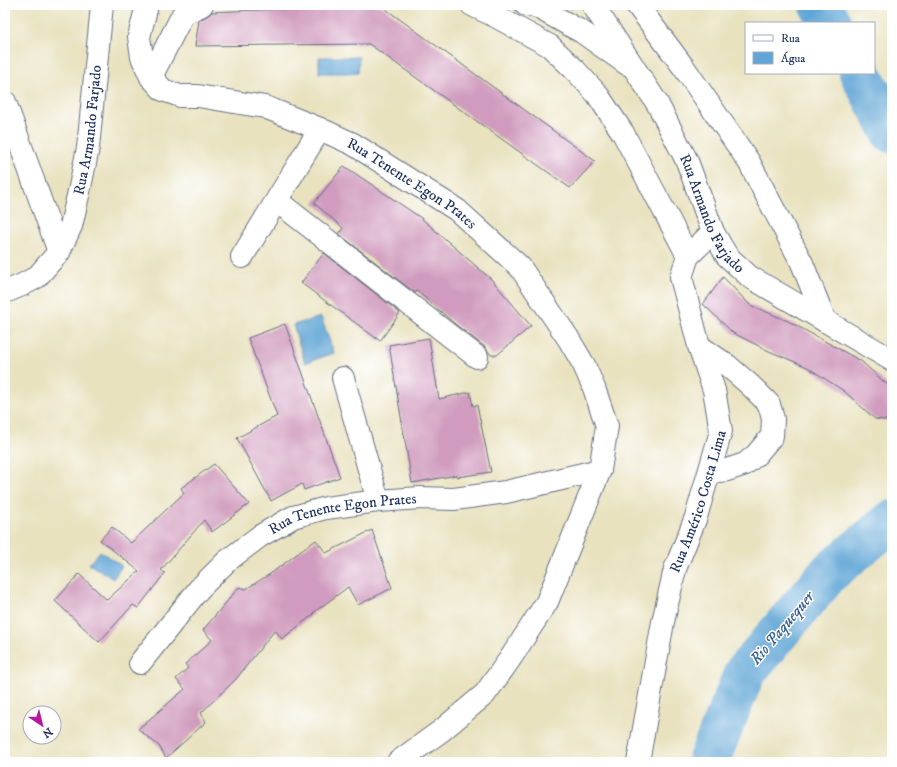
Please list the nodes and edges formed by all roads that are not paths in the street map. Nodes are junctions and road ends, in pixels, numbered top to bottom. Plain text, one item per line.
1 (102, 5) edge
2 (147, 5) edge
3 (202, 5) edge
4 (472, 5) edge
5 (526, 5) edge
6 (593, 5) edge
7 (637, 5) edge
8 (637, 72) junction
9 (151, 78) junction
10 (5, 102) edge
11 (320, 129) junction
12 (277, 201) junction
13 (713, 232) junction
14 (59, 252) junction
15 (688, 256) junction
16 (242, 257) dead end
17 (5, 292) edge
18 (825, 321) junction
19 (699, 346) junction
20 (478, 357) dead end
21 (892, 360) edge
22 (343, 378) dead end
23 (600, 470) junction
24 (710, 472) junction
25 (378, 501) junction
26 (140, 663) dead end
27 (398, 762) edge
28 (638, 762) edge

1 - 14 street, Rua Armando Farjado
2 - 9 street, Rua Tenente Egon Prates
3 - 9 street
4 - 15 street
5 - 8 street
6 - 8 street, Rua Armando Farjado
7 - 18 street
8 - 13 street, Rua Armando Farjado
9 - 11 street, Rua Tenente Egon Prates
10 - 14 street
11 - 12 street
11 - 23 street, Rua Tenente Egon Prates
12 - 16 street
12 - 20 street
13 - 15 street, Rua Américo Costa Lima
13 - 18 street, Rua Armando Farjado
14 - 17 street, Rua Armando Farjado
15 - 19 street, Rua Américo Costa Lima
18 - 21 street, Rua Armando Farjado
19 - 24 street, Rua Américo Costa Lima
19 - 24 street
22 - 25 street
23 - 25 street, Rua Tenente Egon Prates
23 - 27 street, Rua Tenente Egon Prates
24 - 28 street, Rua Américo Costa Lima
25 - 26 street, Rua Tenente Egon Prates

